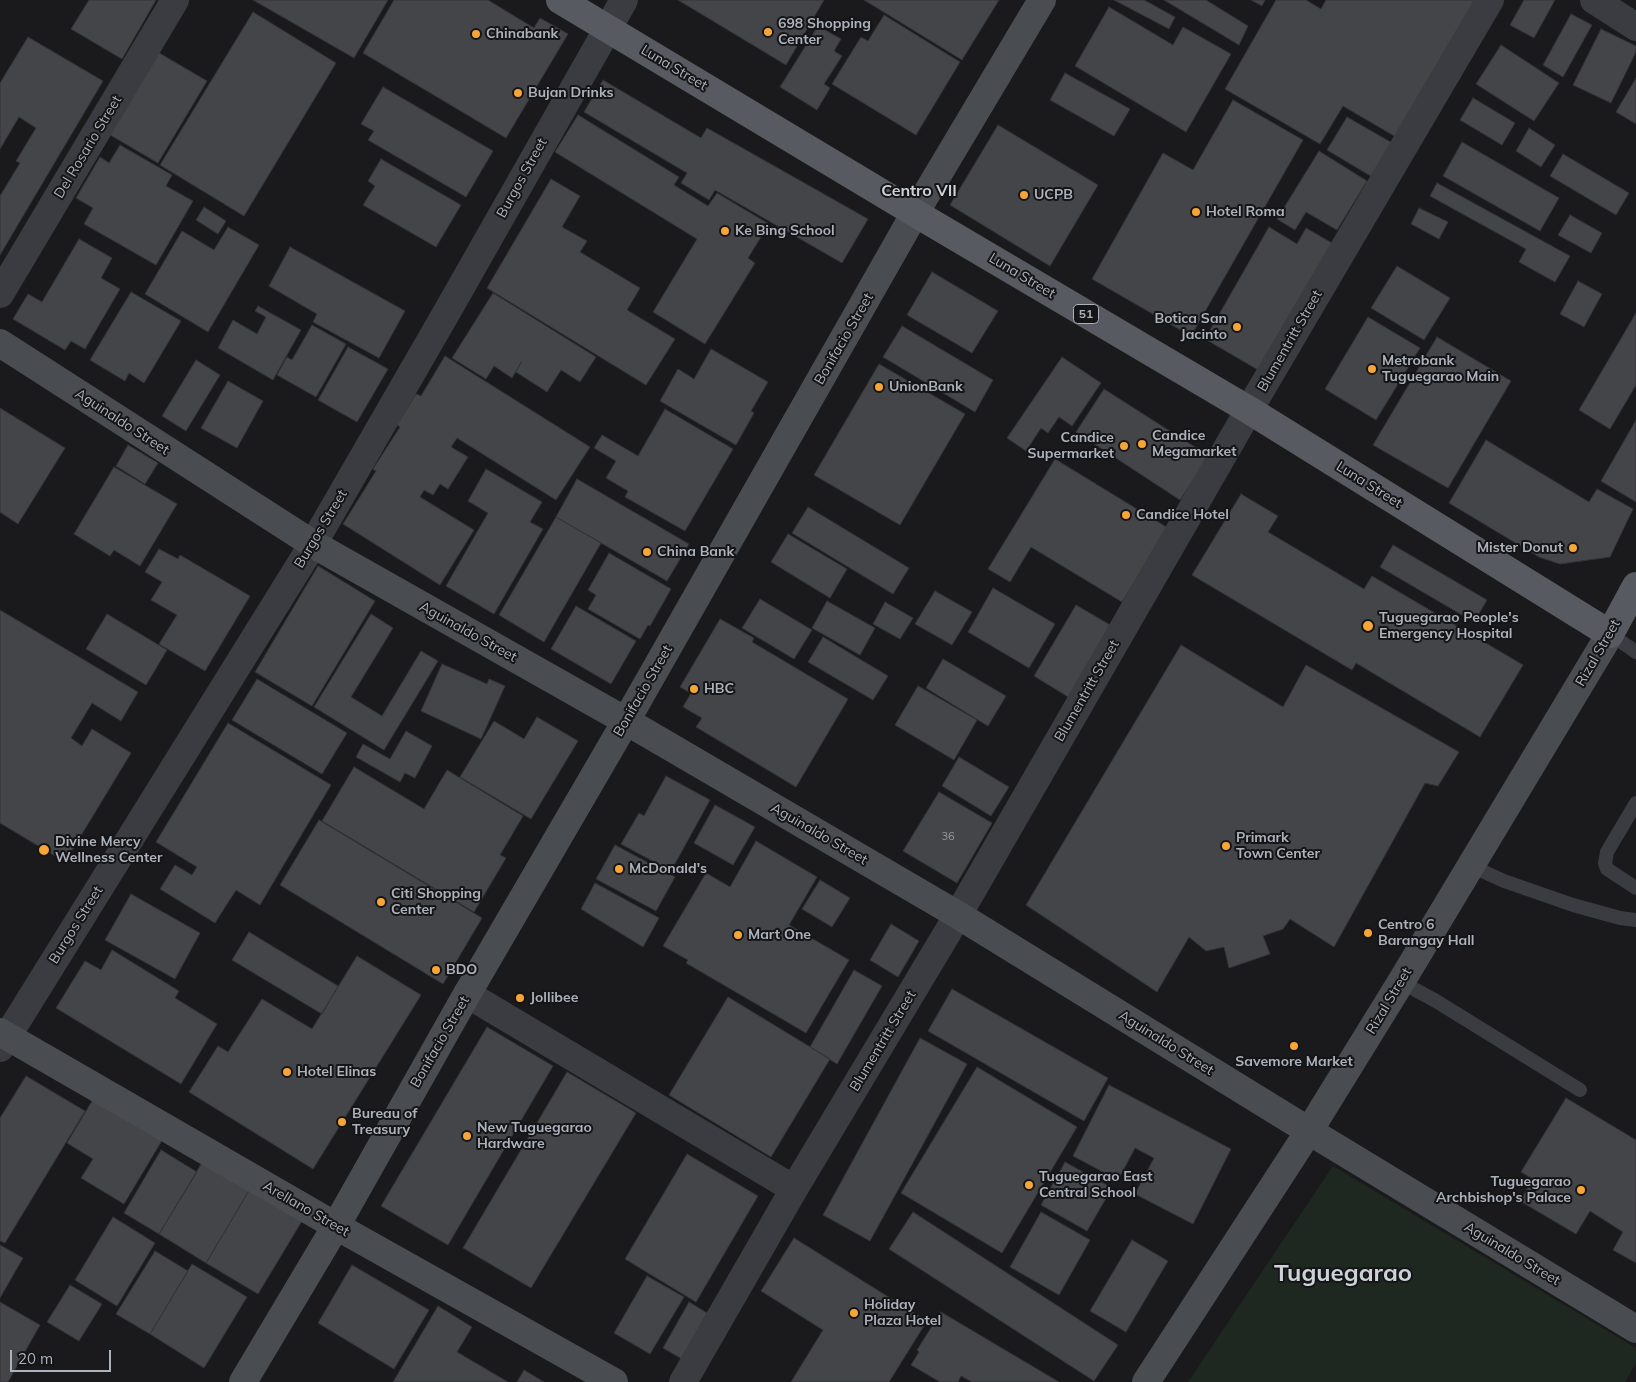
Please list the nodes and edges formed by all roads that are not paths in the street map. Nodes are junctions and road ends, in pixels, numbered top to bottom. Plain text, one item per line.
1 (175, 0) edge
2 (560, 0) edge
3 (624, 0) edge
4 (1042, 0) edge
5 (1490, 0) edge
6 (1594, 0) edge
7 (1636, 27) edge
8 (607, 28) junction
9 (915, 213) junction
10 (0, 294) edge
11 (0, 343) edge
12 (1249, 410) junction
13 (313, 544) junction
14 (1636, 586) edge
15 (1610, 634) junction
16 (1636, 652) edge
17 (626, 721) junction
18 (1636, 803) edge
19 (1471, 866) junction
20 (1636, 888) edge
21 (958, 915) junction
22 (1636, 920) edge
23 (1401, 982) junction
24 (467, 994) junction
25 (2, 1039) edge
26 (1580, 1090) dead end
27 (1309, 1132) junction
28 (794, 1190) junction
29 (336, 1226) junction
30 (1636, 1329) edge
31 (243, 1382) edge
32 (614, 1382) edge
33 (683, 1382) edge
34 (1146, 1382) edge

1 - 10 street, Del Rosario Street
2 - 8 main road, Luna Street / 51
3 - 8 street, Burgos Street
4 - 9 street, Bonifacio Street
5 - 12 street, Blumentritt Street
6 - 7 street
8 - 9 main road, Luna Street / 51
8 - 13 street, Burgos Street
9 - 12 main road, Luna Street / 51
9 - 17 street, Bonifacio Street
11 - 13 street, Aguinaldo Street
12 - 15 main road, Luna Street / 51
12 - 21 street, Blumentritt Street
13 - 17 street, Aguinaldo Street
13 - 25 street, Burgos Street
14 - 15 main road, Rizal Street
15 - 16 lane
15 - 19 street, Rizal Street
17 - 21 street, Aguinaldo Street
17 - 24 street, Bonifacio Street
18 - 20 lane
19 - 22 lane
19 - 23 street, Rizal Street
21 - 27 street, Aguinaldo Street
21 - 28 street, Blumentritt Street
23 - 26 lane
23 - 27 street, Rizal Street
24 - 28 street
24 - 29 street, Bonifacio Street
25 - 29 street, Arellano Street
27 - 30 street, Aguinaldo Street
27 - 34 street, Rizal Street
28 - 33 street, Blumentritt Street
29 - 31 street, Bonifacio Street
29 - 32 street, Arellano Street

